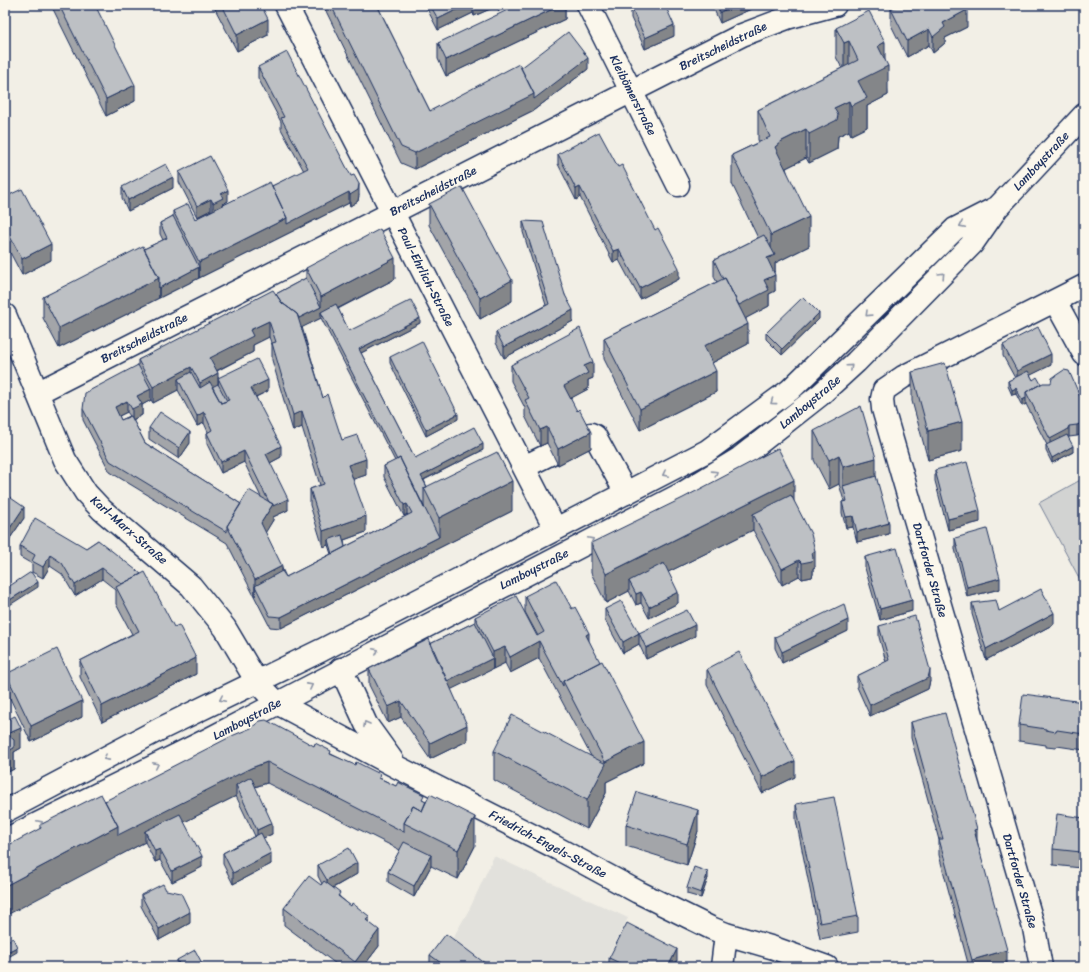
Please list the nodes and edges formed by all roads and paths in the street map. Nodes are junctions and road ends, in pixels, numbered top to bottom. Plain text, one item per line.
1 (286, 5) edge
2 (588, 5) edge
3 (834, 5) edge
4 (631, 91) junction
5 (1084, 115) edge
6 (678, 185) dead end
7 (997, 208) junction
8 (392, 212) junction
9 (1084, 286) edge
10 (1055, 301) junction
11 (5, 314) edge
12 (1084, 354) edge
13 (37, 393) junction
14 (584, 435) edge
15 (552, 453) edge
16 (524, 467) junction
17 (626, 493) junction
18 (556, 528) junction
19 (341, 669) junction
20 (257, 682) junction
21 (278, 703) junction
22 (397, 767) junction
23 (5, 811) edge
24 (5, 840) edge
25 (726, 934) junction
26 (722, 967) edge
27 (827, 967) edge
28 (1041, 967) edge

1 - 8 street, Paul-Ehrlich-Straße
2 - 4 street, Kleibömerstraße
3 - 4 street, Breitscheidstraße
4 - 6 street, Kleibömerstraße
4 - 8 street, Breitscheidstraße
5 - 7 street, Lamboystraße
7 -> 17 street, Lamboystraße
19 -> 7 street, Lamboystraße
8 - 13 street, Breitscheidstraße
8 - 16 street, Paul-Ehrlich-Straße
9 - 10 street, Dartforder Straße
10 - 12 street
10 - 28 street, Dartforder Straße
11 - 13 street, Karl-Marx-Straße
13 - 20 street, Karl-Marx-Straße
14 - 17 street
15 - 16 street
16 - 18 street, Paul-Ehrlich-Straße
17 - 18 street, Lamboystraße
18 - 20 street, Lamboystraße
21 -> 19 street, Lamboystraße
22 -> 19 street
20 - 21 street, Karl-Marx-Straße
20 -> 23 street, Lamboystraße
21 - 22 street, Friedrich-Engels-Straße
24 -> 21 street, Lamboystraße
22 - 25 street, Friedrich-Engels-Straße
25 - 26 street
25 - 27 street, Friedrich-Engels-Straße

